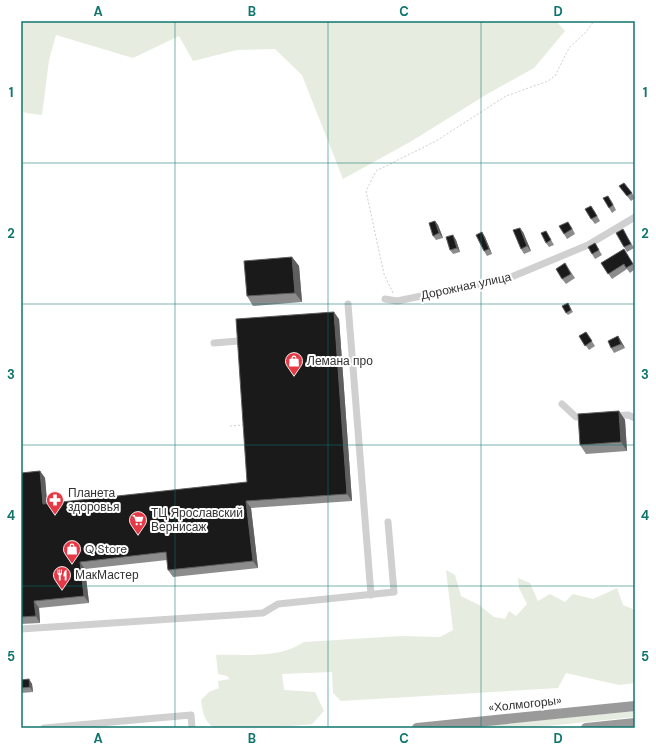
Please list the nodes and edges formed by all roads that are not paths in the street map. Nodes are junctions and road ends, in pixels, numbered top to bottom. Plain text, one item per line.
1 (635, 217) edge
2 (385, 299) dead end
3 (348, 304) dead end
4 (238, 341) edge
5 (214, 343) dead end
6 (562, 404) dead end
7 (635, 418) edge
8 (388, 522) dead end
9 (371, 595) junction
10 (21, 629) edge
11 (635, 706) edge
12 (635, 723) edge
13 (44, 728) edge
14 (192, 728) edge
15 (417, 728) edge
16 (586, 728) edge

1 - 2 street, Дорожная улица
3 - 9 street
4 - 5 street
6 - 7 street
8 - 9 street
9 - 10 street
11 - 15 highway, «Холмогоры»
12 - 16 highway
13 - 14 street

